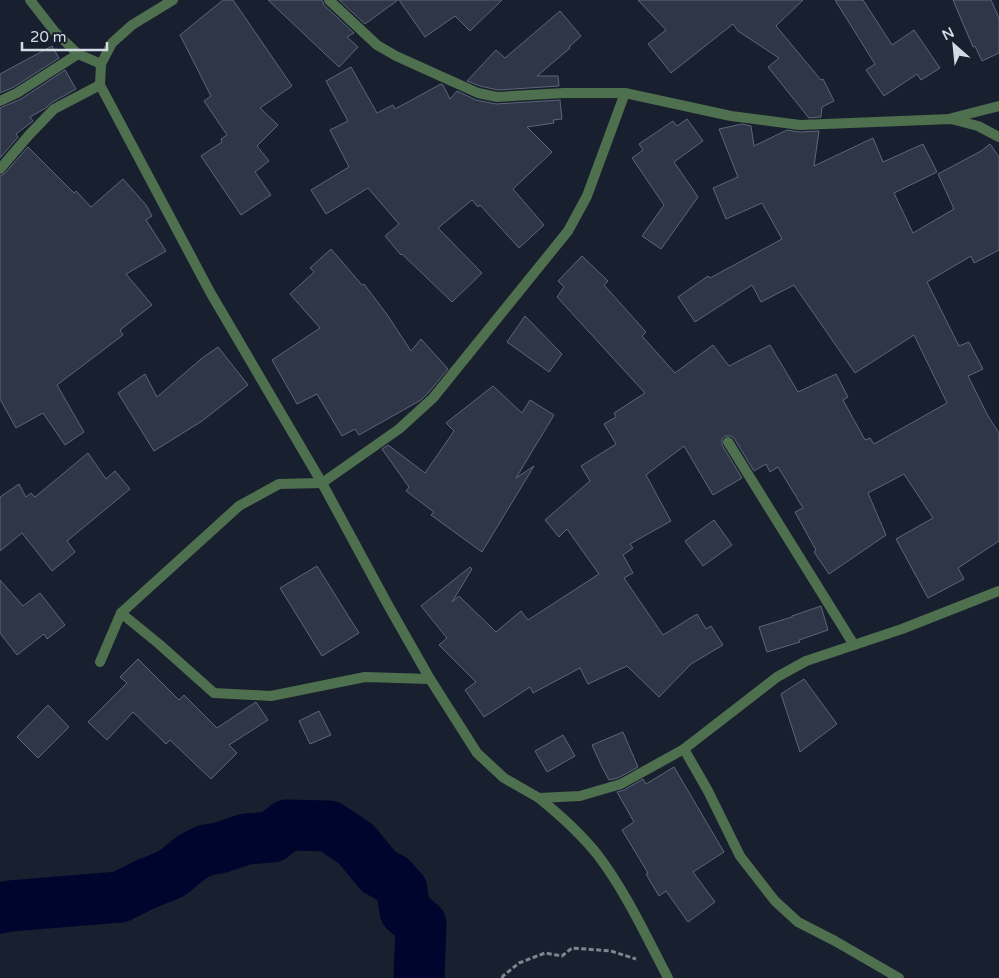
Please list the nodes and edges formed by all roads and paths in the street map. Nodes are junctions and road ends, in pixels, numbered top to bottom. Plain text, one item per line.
1 (30, 0) edge
2 (173, 0) edge
3 (329, 0) edge
4 (78, 54) junction
5 (101, 64) junction
6 (100, 85) junction
7 (625, 94) junction
8 (0, 101) edge
9 (999, 106) edge
10 (951, 119) junction
11 (999, 137) edge
12 (0, 169) edge
13 (728, 442) dead end
14 (322, 483) junction
15 (999, 591) edge
16 (121, 613) junction
17 (854, 645) junction
18 (100, 662) dead end
19 (430, 679) junction
20 (684, 749) junction
21 (539, 798) junction
22 (662, 966) junction
23 (502, 978) edge
24 (668, 978) edge
25 (898, 978) edge

1 - 4 street
2 - 5 street
3 - 7 street
4 - 5 street
4 - 8 street
5 - 6 street
6 - 12 street
6 - 14 street
7 - 10 street
7 - 14 street
9 - 10 street
10 - 11 street
13 - 17 street
14 - 16 street
14 - 19 street
15 - 17 street
16 - 18 street
16 - 19 street
17 - 20 street
19 - 21 street
20 - 21 street
20 - 25 street
21 - 22 street
22 - 23 path
22 - 24 street

